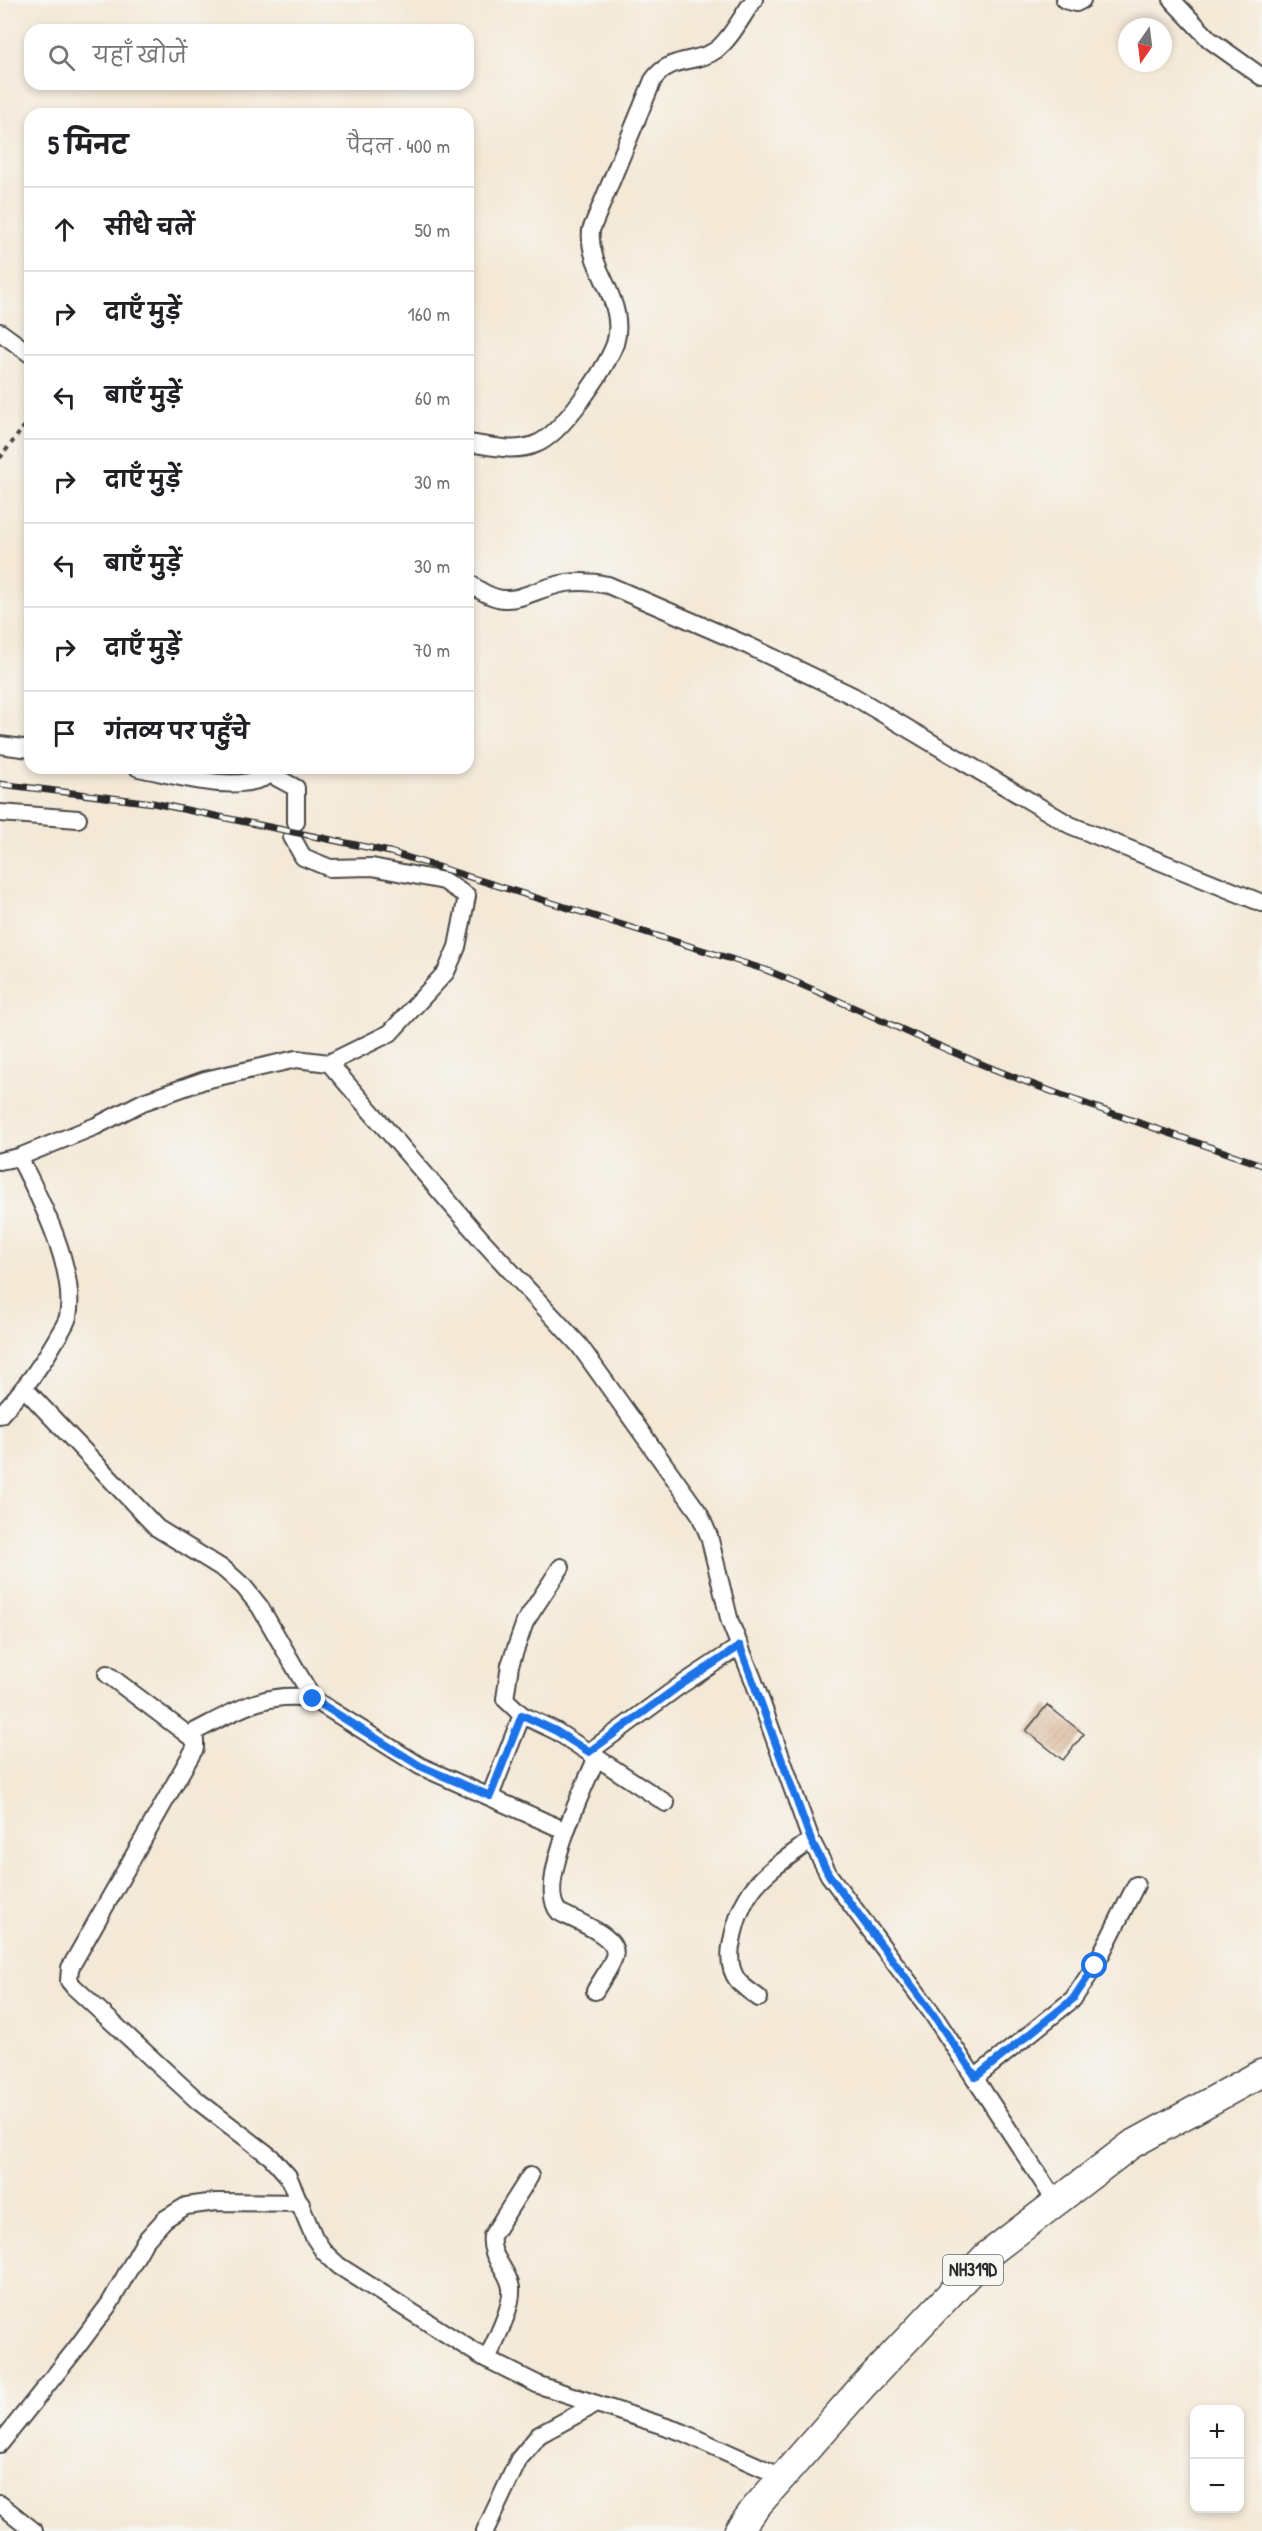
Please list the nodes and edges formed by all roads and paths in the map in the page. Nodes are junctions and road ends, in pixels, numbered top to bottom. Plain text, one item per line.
1 (754, 0) edge
2 (1065, 0) edge
3 (1082, 0) edge
4 (1172, 0) edge
5 (1262, 77) edge
6 (0, 332) edge
7 (24, 350) edge
8 (24, 427) edge
9 (474, 445) edge
10 (0, 458) edge
11 (474, 587) edge
12 (0, 745) edge
13 (24, 747) edge
14 (172, 774) edge
15 (272, 774) edge
16 (278, 774) edge
17 (0, 813) edge
18 (78, 819) dead end
19 (1262, 903) edge
20 (329, 1063) junction
21 (19, 1157) junction
22 (0, 1161) edge
23 (25, 1389) junction
24 (0, 1415) edge
25 (561, 1568) dead end
26 (740, 1646) junction
27 (107, 1674) dead end
28 (313, 1699) junction
29 (522, 1715) junction
30 (189, 1735) junction
31 (593, 1755) junction
32 (490, 1796) junction
33 (666, 1803) dead end
34 (566, 1831) junction
35 (811, 1840) junction
36 (1136, 1885) dead end
37 (595, 1991) dead end
38 (759, 1998) dead end
39 (1262, 2073) edge
40 (976, 2077) junction
41 (530, 2176) dead end
42 (1056, 2202) junction
43 (301, 2203) junction
44 (487, 2359) junction
45 (597, 2404) junction
46 (0, 2444) edge
47 (782, 2477) junction
48 (0, 2504) edge
49 (34, 2531) edge
50 (485, 2531) edge
51 (738, 2531) edge

1 - 9 street
2 - 3 street
4 - 5 street
6 - 7 street
8 - 10 path
11 - 19 street
12 - 13 street
14 - 15 street
16 - 20 street
17 - 18 street
20 - 21 street
20 - 26 street
21 - 22 street
21 - 23 street
23 - 24 street
23 - 28 street
25 - 29 street
26 - 31 street
26 - 35 street
27 - 30 street
28 - 30 street
28 - 32 street
29 - 31 street
29 - 32 street
30 - 43 street
31 - 33 street
31 - 34 street
32 - 34 street
34 - 37 street
35 - 38 street
35 - 40 street
36 - 40 street
39 - 42 highway, NH319D
40 - 42 street
41 - 44 street
42 - 47 highway, NH319D
43 - 44 street
43 - 46 street
44 - 45 street
45 - 47 street
45 - 50 street
47 - 51 highway, NH319D
48 - 49 street

